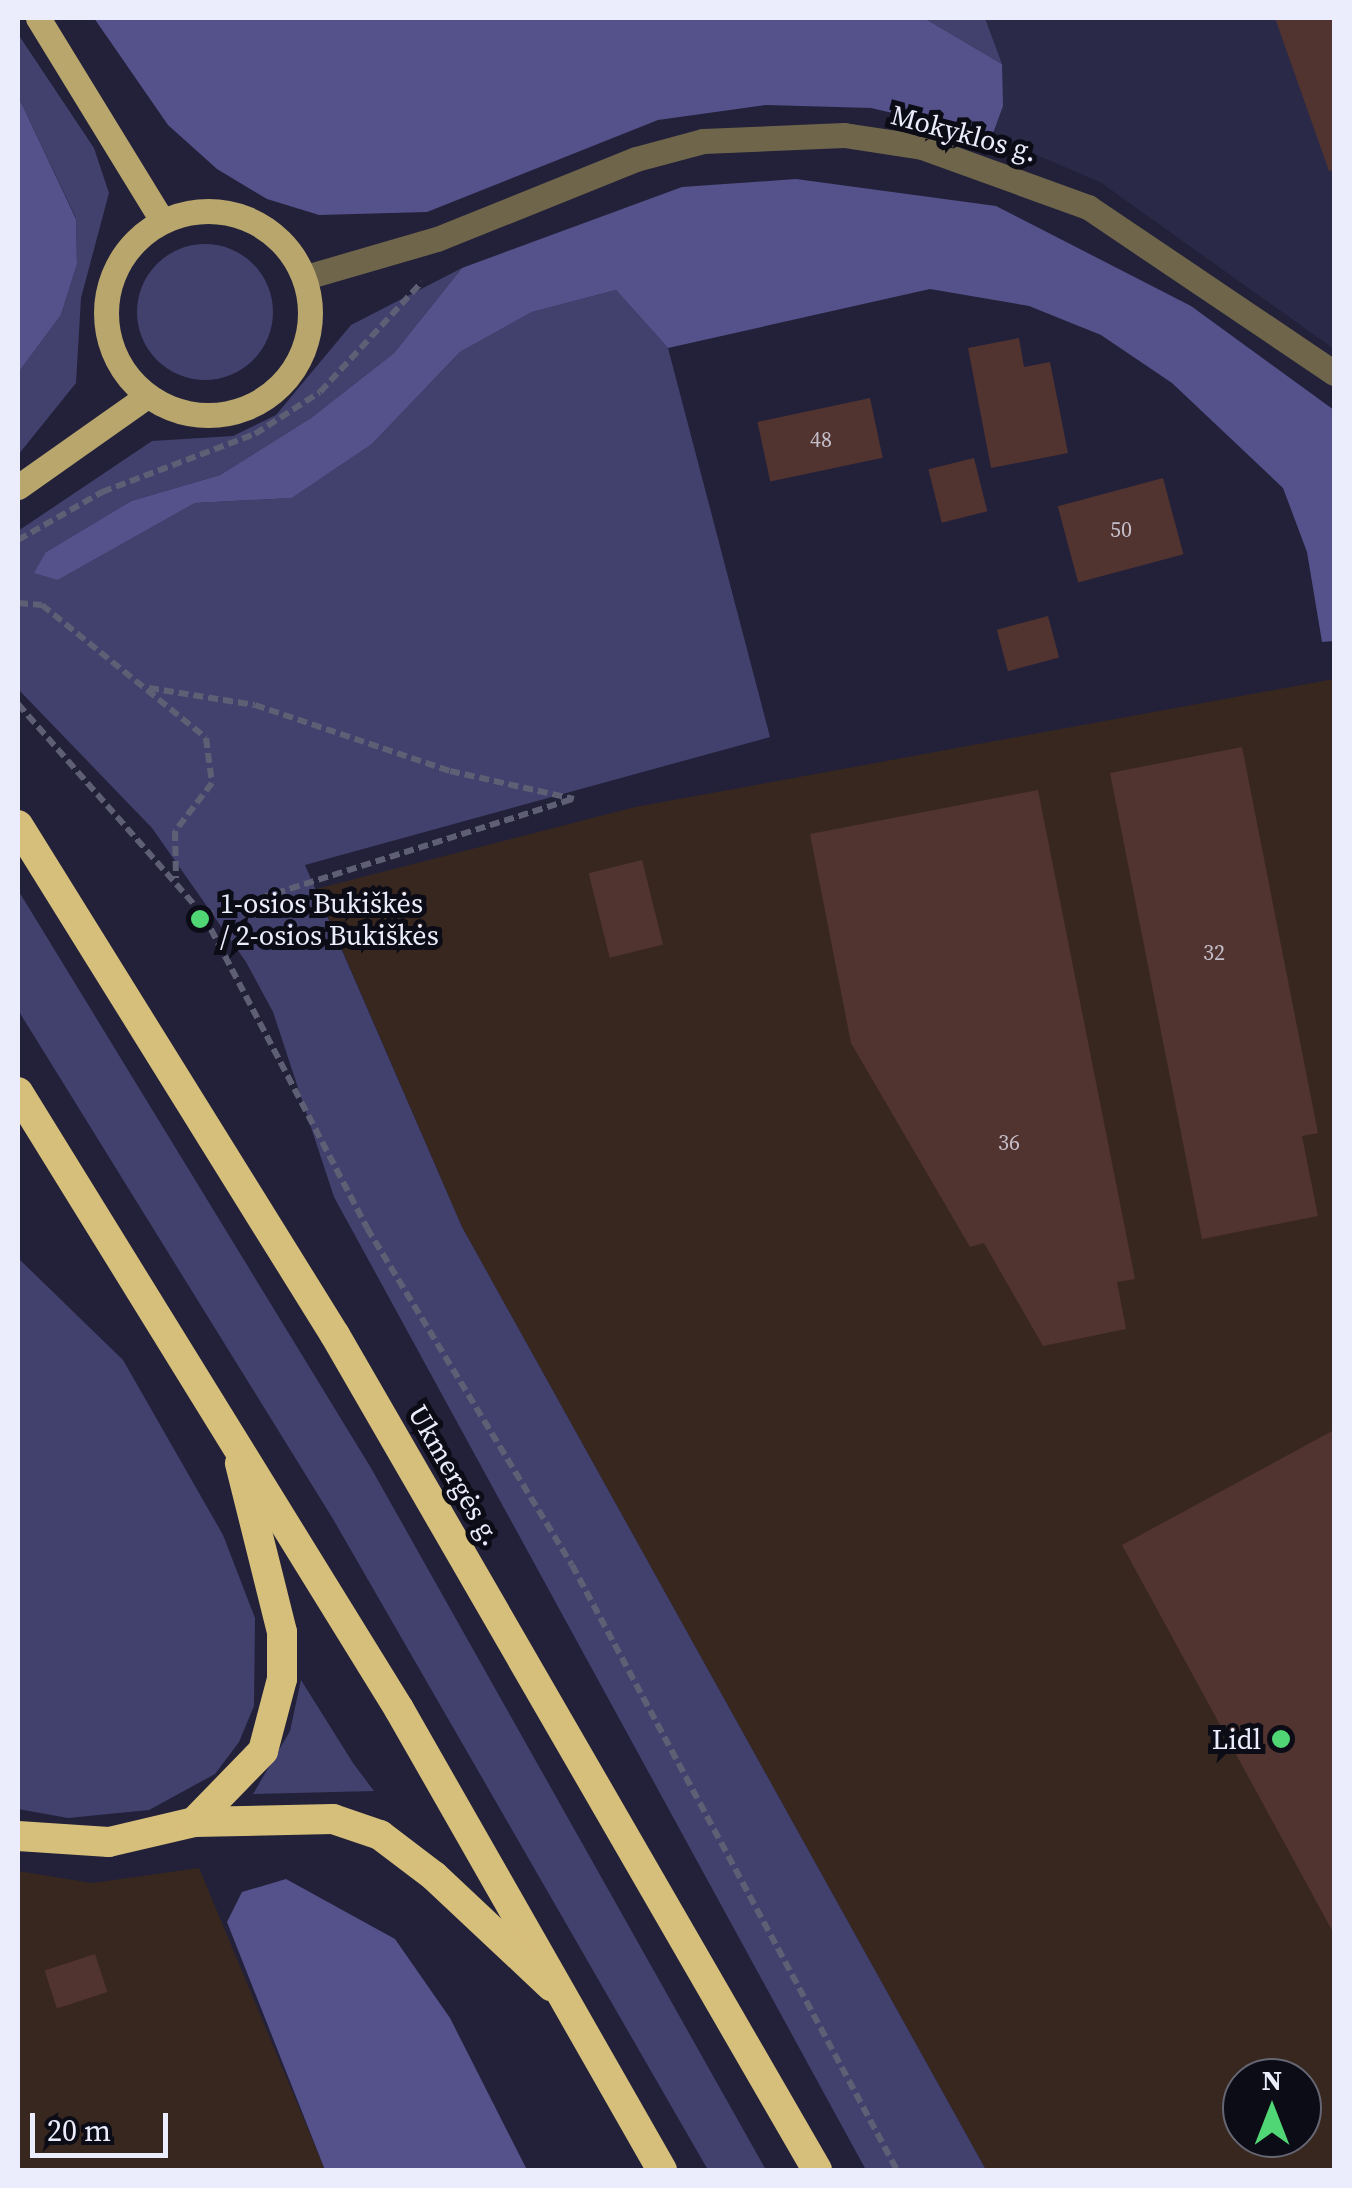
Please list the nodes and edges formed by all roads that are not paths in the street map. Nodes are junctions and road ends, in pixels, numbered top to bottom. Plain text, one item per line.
1 (38, 18) edge
2 (161, 219) junction
3 (306, 277) junction
4 (1334, 373) edge
5 (144, 398) junction
6 (18, 487) edge
7 (18, 825) edge
8 (18, 1092) edge
9 (234, 1436) junction
10 (194, 1822) junction
11 (18, 1836) edge
12 (572, 2004) junction
13 (662, 2170) edge
14 (817, 2170) edge

1 - 2 main road
2 - 3 main road
2 - 5 main road
3 - 4 street, Mokyklos g.
3 - 5 main road
5 - 6 main road
7 - 14 highway, Ukmergės g.
8 - 9 highway
9 - 10 highway
9 - 12 highway
10 - 11 highway
10 - 12 highway
12 - 13 highway

